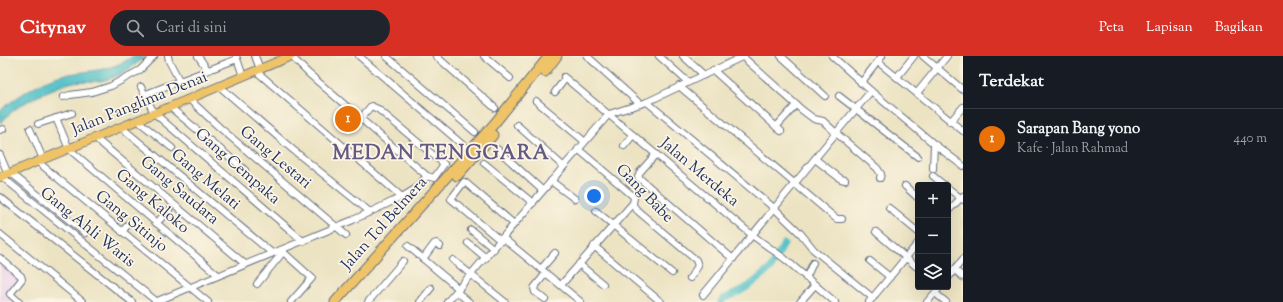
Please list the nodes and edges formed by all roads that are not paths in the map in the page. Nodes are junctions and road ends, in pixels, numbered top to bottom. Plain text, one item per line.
1 (154, 56) edge
2 (168, 56) edge
3 (198, 56) edge
4 (255, 56) edge
5 (291, 56) edge
6 (359, 56) edge
7 (386, 56) edge
8 (436, 56) edge
9 (484, 56) edge
10 (549, 56) edge
11 (557, 56) edge
12 (587, 56) edge
13 (659, 56) edge
14 (683, 56) edge
15 (781, 56) edge
16 (833, 56) edge
17 (882, 56) edge
18 (914, 56) edge
19 (923, 56) edge
20 (947, 56) edge
21 (236, 57) edge
22 (740, 57) edge
23 (878, 62) junction
24 (937, 68) junction
25 (207, 69) junction
26 (258, 70) junction
27 (713, 70) junction
28 (704, 75) junction
29 (243, 76) junction
30 (897, 77) junction
31 (510, 78) dead end
32 (179, 80) junction
33 (688, 82) junction
34 (861, 82) junction
35 (219, 86) junction
36 (679, 86) junction
37 (142, 87) dead end
38 (963, 90) edge
39 (870, 91) junction
40 (554, 92) dead end
41 (917, 93) junction
42 (146, 94) junction
43 (824, 96) dead end
44 (839, 96) dead end
45 (63, 97) dead end
46 (190, 99) junction
47 (536, 101) dead end
48 (647, 102) junction
49 (639, 103) junction
50 (796, 105) junction
51 (963, 106) edge
52 (170, 107) junction
53 (495, 108) dead end
54 (856, 109) junction
55 (72, 113) dead end
56 (154, 113) junction
57 (609, 114) junction
58 (56, 118) junction
59 (361, 118) junction
60 (137, 120) junction
61 (950, 122) junction
62 (38, 124) dead end
63 (517, 125) dead end
64 (121, 127) junction
65 (30, 129) dead end
66 (963, 131) edge
67 (475, 132) dead end
68 (836, 133) junction
69 (634, 135) junction
70 (95, 138) junction
71 (584, 141) junction
72 (934, 144) junction
73 (464, 146) dead end
74 (624, 146) dead end
75 (172, 148) dead end
76 (69, 149) junction
77 (497, 149) dead end
78 (578, 149) junction
79 (656, 154) junction
80 (0, 155) edge
81 (918, 157) dead end
82 (815, 159) junction
83 (40, 161) junction
84 (484, 163) dead end
85 (563, 166) junction
86 (963, 166) edge
87 (934, 169) dead end
88 (245, 170) dead end
89 (5, 175) edge
90 (427, 176) junction
91 (933, 176) dead end
92 (880, 178) dead end
93 (551, 180) junction
94 (845, 180) dead end
95 (940, 182) edge
96 (794, 184) junction
97 (905, 186) dead end
98 (542, 190) junction
99 (951, 190) edge
100 (915, 195) edge
101 (0, 197) edge
102 (402, 197) junction
103 (962, 198) edge
104 (575, 199) dead end
105 (533, 203) junction
106 (633, 203) junction
107 (774, 208) junction
108 (889, 208) dead end
109 (951, 208) edge
110 (169, 211) dead end
111 (596, 211) dead end
112 (370, 212) junction
113 (842, 219) dead end
114 (130, 222) dead end
115 (156, 223) junction
116 (514, 224) junction
117 (614, 224) junction
118 (336, 226) junction
119 (471, 230) dead end
120 (915, 230) edge
121 (122, 232) junction
122 (876, 232) dead end
123 (85, 233) dead end
124 (0, 234) edge
125 (752, 234) junction
126 (346, 235) dead end
127 (502, 239) junction
128 (303, 241) junction
129 (468, 243) dead end
130 (408, 246) dead end
131 (440, 246) dead end
132 (594, 246) junction
133 (915, 247) edge
134 (494, 249) junction
135 (282, 251) junction
136 (272, 253) junction
137 (555, 253) dead end
138 (906, 257) junction
139 (0, 258) edge
140 (486, 258) junction
141 (423, 259) junction
142 (733, 259) junction
143 (963, 259) edge
144 (453, 260) dead end
145 (403, 261) dead end
146 (870, 261) dead end
147 (813, 263) dead end
148 (245, 264) junction
149 (579, 264) junction
150 (915, 265) edge
151 (541, 269) junction
152 (955, 270) junction
153 (546, 273) junction
154 (672, 273) dead end
155 (218, 275) junction
156 (472, 275) junction
157 (951, 275) edge
158 (890, 277) junction
159 (963, 277) edge
160 (690, 278) dead end
161 (806, 278) junction
162 (257, 284) dead end
163 (603, 284) dead end
164 (561, 285) junction
165 (815, 285) junction
166 (189, 287) junction
167 (431, 288) dead end
168 (458, 290) junction
169 (938, 290) edge
170 (935, 293) junction
171 (703, 295) dead end
172 (167, 300) edge
173 (545, 300) dead end
174 (871, 300) edge
175 (19, 302) edge
176 (83, 302) edge
177 (132, 302) edge
178 (155, 302) edge
179 (208, 302) edge
180 (291, 302) edge
181 (335, 302) edge
182 (343, 302) edge
183 (368, 302) edge
184 (420, 302) edge
185 (447, 302) edge
186 (469, 302) edge
187 (505, 302) edge
188 (581, 302) edge
189 (661, 302) edge
190 (800, 302) edge
191 (835, 302) edge
192 (927, 302) edge
193 (946, 302) edge

1 - 45 street
2 - 32 street
3 - 25 street
4 - 26 street
5 - 26 main road, Jalan Panglima Denai
5 - 59 street
6 - 73 street
7 - 67 street
8 - 53 street
9 - 31 street
10 - 181 highway, Jalan Tol Belmera
11 - 182 highway, Jalan Tol Belmera
12 - 49 street
13 - 33 street
14 - 28 street
15 - 43 street
16 - 34 street
17 - 23 street
18 - 30 street
19 - 24 street
20 - 24 street
21 - 25 street
21 - 29 street
22 - 27 street
22 - 50 street
23 - 30 street
23 - 34 street
24 - 38 street
24 - 41 street
25 - 32 street
26 - 29 main road, Jalan Panglima Denai
26 - 102 street
27 - 28 street
27 - 50 street
28 - 33 street
29 - 35 main road, Jalan Panglima Denai
30 - 41 street
32 - 42 street
33 - 36 street
34 - 39 street
35 - 46 main road, Jalan Panglima Denai
35 - 112 street
36 - 48 street
36 - 96 street
37 - 42 street
39 - 54 street
39 - 72 street
40 - 57 street, Jalan Merdeka
41 - 61 street
42 - 56 street
44 - 54 street
46 - 52 main road, Jalan Panglima Denai
46 - 118 street, Gang Lestari
47 - 71 street
48 - 49 street
48 - 107 street
49 - 57 street
50 - 68 street
51 - 61 street
52 - 56 main road, Jalan Panglima Denai
52 - 88 street
54 - 68 street
54 - 81 street
55 - 58 street
56 - 60 main road, Jalan Panglima Denai
56 - 128 street, Gang Cempaka
57 - 69 street, Jalan Merdeka
57 - 71 street
58 - 62 street
58 - 76 street
59 - 90 street
59 - 90 street
60 - 64 main road, Jalan Panglima Denai
60 - 75 street
61 - 66 street
63 - 85 street
64 - 70 main road, Jalan Panglima Denai
64 - 136 street, Gang Melati
65 - 83 street
68 - 82 street
68 - 92 street
69 - 74 street
69 - 79 street, Jalan Merdeka
70 - 76 main road, Jalan Panglima Denai
70 - 148 street, Gang Saudara
71 - 78 street
72 - 86 street
72 - 87 street
76 - 83 main road, Jalan Panglima Denai
76 - 115 street, Gang Kaloko
77 - 98 street
78 - 85 street
78 - 106 street, Gang Babe
79 - 125 street, Jalan Merdeka
79 - 142 street
80 - 89 street
82 - 94 street
82 - 96 street
83 - 89 main road, Jalan Panglima Denai
83 - 121 street, Gang Sitinjo
84 - 105 street
85 - 93 street
89 - 123 street
89 - 178 street, Gang Ahli Waris
90 - 102 street
91 - 95 street
93 - 98 street
93 - 104 street
96 - 107 street
96 - 113 street
97 - 100 street
98 - 105 street
99 - 103 street
101 - 177 street
102 - 112 street
103 - 109 street
105 - 116 street
106 - 117 street
106 - 160 street, Gang Babe
107 - 125 street
107 - 174 street
108 - 120 street
110 - 115 street
111 - 117 street
112 - 118 street
114 - 121 street
115 - 155 street, Gang Kaloko
116 - 127 street
116 - 127 street
117 - 132 street
117 - 154 street
118 - 126 street, Gang Lestari
118 - 128 street
119 - 134 street
121 - 166 street, Gang Sitinjo
122 - 138 street
124 - 176 street
125 - 142 street
125 - 161 street, Jalan Merdeka
127 - 134 street
127 - 151 street
128 - 135 street
129 - 140 street
130 - 141 street
131 - 141 street
132 - 149 street
132 - 189 street
133 - 138 street
134 - 140 street
135 - 136 street
135 - 162 street
135 - 180 street
136 - 148 street
137 - 151 street
138 - 150 street
138 - 158 street
139 - 175 street
140 - 156 street
141 - 168 street
142 - 171 street
143 - 152 street
144 - 156 street
145 - 183 street
146 - 158 street
147 - 161 street
148 - 155 street
149 - 163 street
149 - 164 street
151 - 153 street
152 - 157 street
152 - 159 street
153 - 164 street
153 - 173 street
155 - 166 street
156 - 168 street
156 - 187 street
158 - 174 street
161 - 165 street, Jalan Merdeka
164 - 188 street
165 - 190 street
165 - 191 street, Jalan Merdeka
166 - 172 street
166 - 179 street, Gang Sitinjo
167 - 184 street
168 - 185 street
168 - 186 street
169 - 170 street
170 - 192 street
170 - 193 street
172 - 178 street

